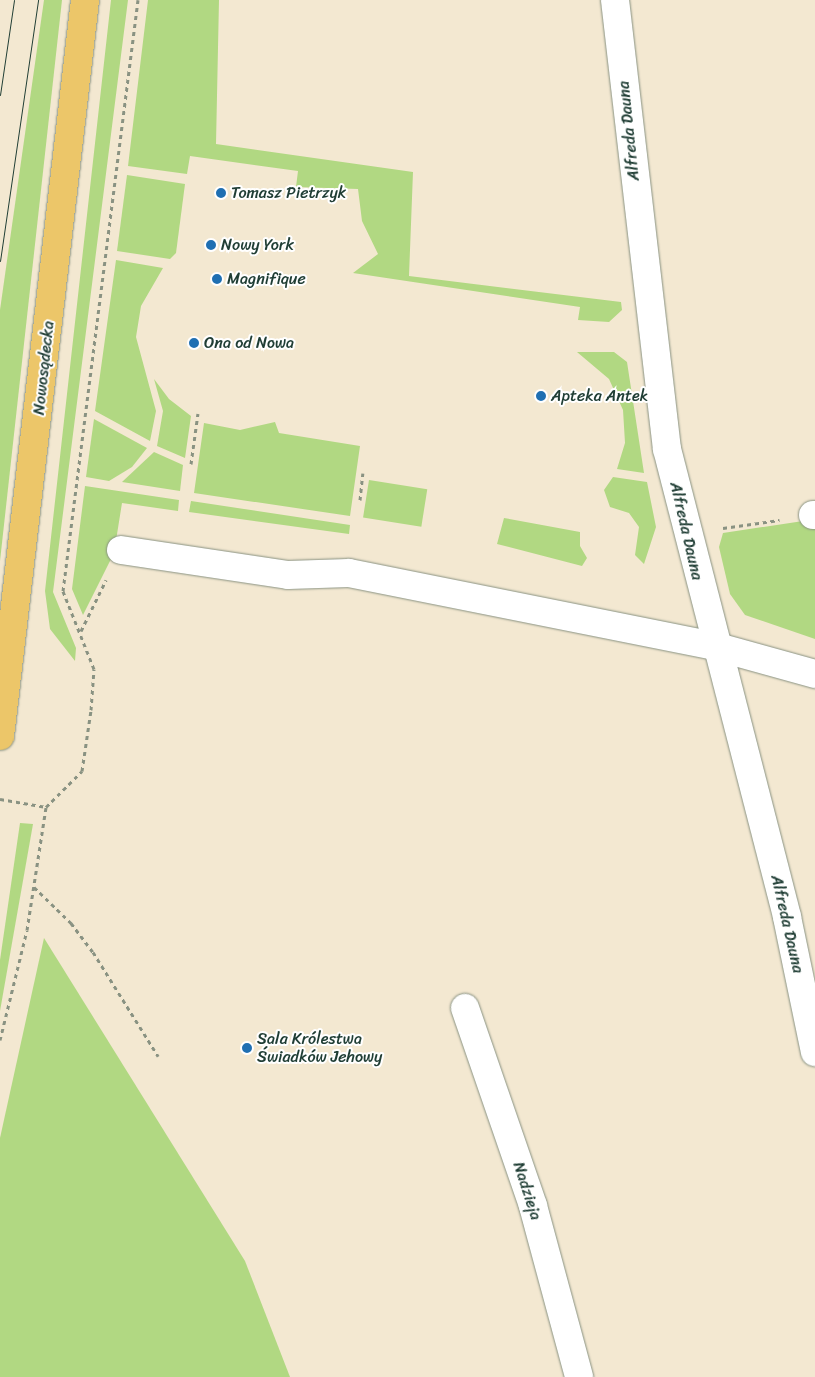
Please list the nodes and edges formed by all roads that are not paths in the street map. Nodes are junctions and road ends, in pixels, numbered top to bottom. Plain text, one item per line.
1 (85, 0) edge
2 (615, 0) edge
3 (121, 550) road end
4 (714, 646) junction
5 (815, 674) edge
6 (3, 699) edge
7 (0, 736) edge
8 (465, 1008) dead end
9 (815, 1052) edge
10 (579, 1377) edge

1 - 6 main road, Nowosądecka
2 - 4 street, Alfreda Dauna
3 - 4 street
4 - 5 street
4 - 9 street, Alfreda Dauna
6 - 7 main road, Nowosądecka
8 - 10 street, Nadzieja

